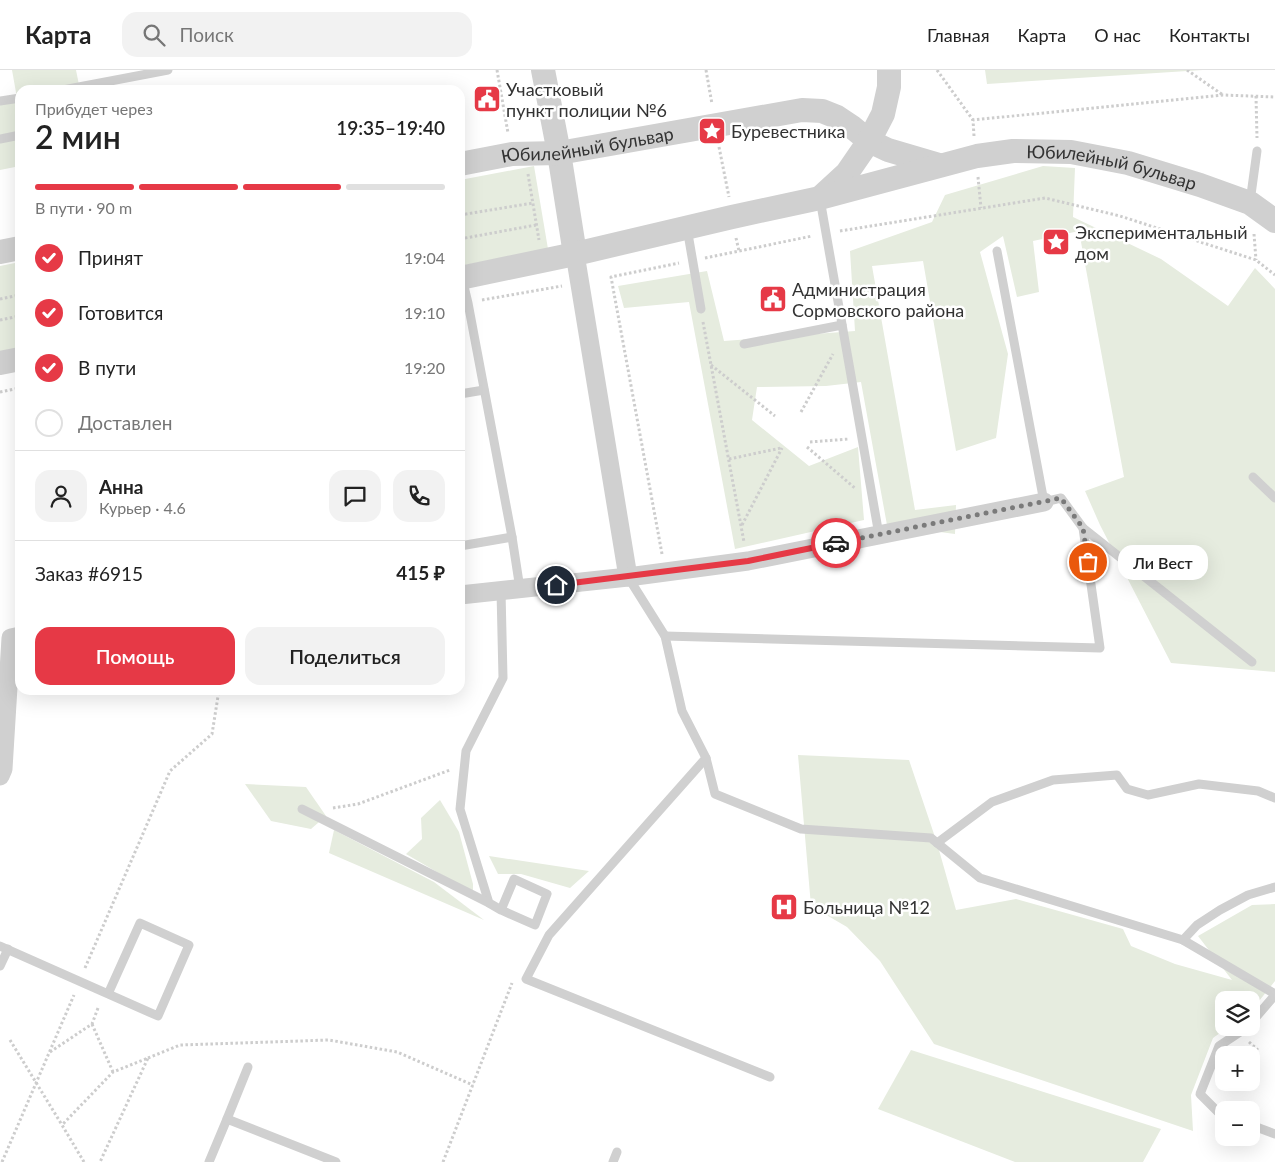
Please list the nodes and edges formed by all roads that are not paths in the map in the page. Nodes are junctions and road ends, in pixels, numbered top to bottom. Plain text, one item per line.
1 (168, 70) edge
2 (543, 70) edge
3 (889, 70) edge
4 (95, 85) edge
5 (15, 99) edge
6 (0, 101) edge
7 (15, 136) edge
8 (0, 139) edge
9 (869, 141) junction
10 (1257, 151) road end
11 (559, 153) junction
12 (465, 163) edge
13 (939, 166) junction
14 (820, 198) junction
15 (1250, 203) junction
16 (1275, 221) edge
17 (687, 228) junction
18 (601, 248) junction
19 (15, 249) edge
20 (997, 251) dead end
21 (0, 252) edge
22 (575, 254) junction
23 (465, 277) edge
24 (571, 285) junction
25 (465, 292) edge
26 (701, 309) road end
27 (843, 329) junction
28 (744, 344) dead end
29 (15, 360) edge
30 (0, 362) edge
31 (484, 390) junction
32 (465, 393) edge
33 (1253, 477) dead end
34 (1275, 498) edge
35 (1044, 502) junction
36 (1083, 528) junction
37 (879, 535) junction
38 (512, 537) junction
39 (465, 545) edge
40 (628, 576) junction
41 (520, 589) junction
42 (500, 591) junction
43 (465, 594) edge
44 (665, 636) junction
45 (10, 638) edge
46 (1252, 662) dead end
47 (706, 758) junction
48 (0, 776) edge
49 (1275, 798) edge
50 (305, 810) road end
51 (937, 843) junction
52 (1275, 887) edge
53 (489, 904) junction
54 (501, 910) junction
55 (1183, 940) junction
56 (4, 947) edge
57 (0, 966) edge
58 (108, 994) junction
59 (1275, 994) edge
60 (1260, 1012) edge
61 (1234, 1036) edge
62 (248, 1067) dead end
63 (770, 1077) dead end
64 (1215, 1109) edge
65 (227, 1119) junction
66 (1260, 1128) edge
67 (1275, 1134) edge
68 (617, 1152) dead end
69 (209, 1162) edge
70 (336, 1162) edge
71 (613, 1162) edge

1 - 4 lane
2 - 11 street
3 - 9 street
5 - 6 lane
7 - 8 lane
9 - 11 street, Юбилейный бульвар
9 - 13 street, Юбилейный бульвар
9 - 14 street
10 - 15 lane
11 - 12 street, Юбилейный бульвар
11 - 22 street
13 - 14 street, Юбилейный бульвар
13 - 15 street, Юбилейный бульвар
14 - 17 street, Юбилейный бульвар
14 - 27 lane
15 - 16 street, Юбилейный бульвар
17 - 18 street, Юбилейный бульвар
17 - 26 lane
18 - 22 street, Юбилейный бульвар
18 - 24 street
19 - 21 street
20 - 35 lane
22 - 23 street, Юбилейный бульвар
22 - 24 street
24 - 40 street
25 - 31 lane
27 - 28 lane
27 - 37 lane
29 - 30 street
31 - 32 lane
31 - 38 lane
33 - 34 lane
35 - 36 lane
35 - 37 street
36 - 44 lane
36 - 46 lane
37 - 40 street
38 - 39 lane
38 - 41 lane
40 - 41 street
40 - 44 lane
41 - 42 street
42 - 43 street
42 - 53 lane
44 - 47 lane
45 - 48 street
47 - 51 lane
47 - 63 lane
49 - 51 lane
50 - 53 lane
51 - 55 lane
52 - 55 lane
53 - 54 lane
54 - 54 lane
55 - 59 lane
56 - 57 lane
56 - 58 lane
58 - 58 lane
59 - 60 lane
61 - 64 lane
62 - 65 lane
65 - 69 lane
65 - 70 lane
66 - 67 lane
68 - 71 lane

